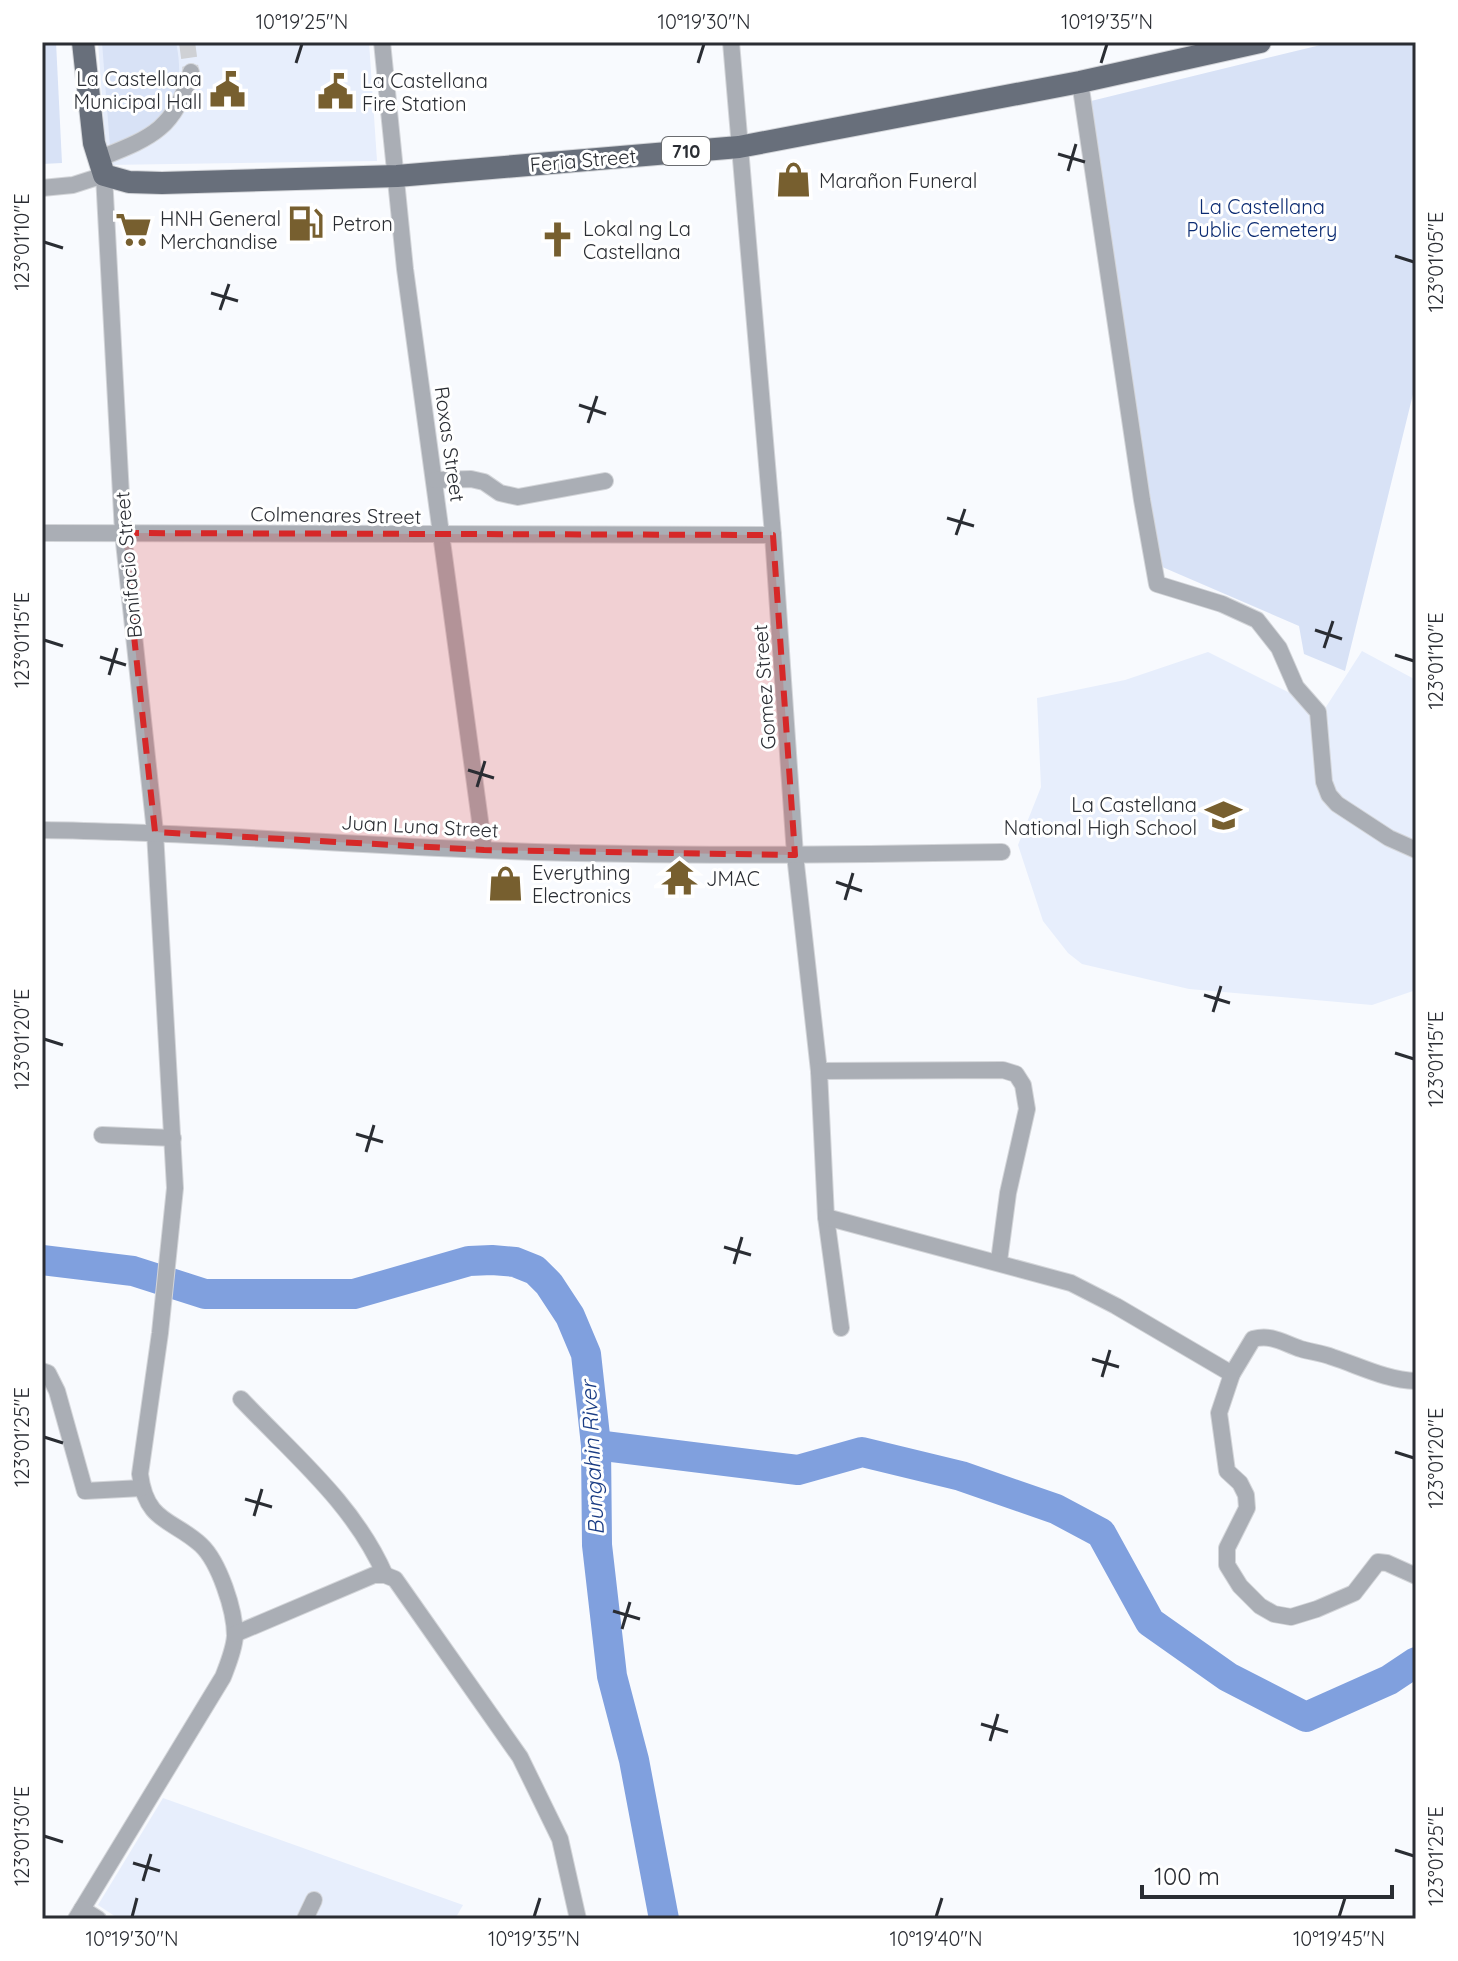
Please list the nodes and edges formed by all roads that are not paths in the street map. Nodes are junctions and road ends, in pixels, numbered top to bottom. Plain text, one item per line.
1 (83, 42) edge
2 (382, 42) edge
3 (731, 42) edge
4 (1260, 42) edge
5 (191, 72) tunnel mouth
6 (1080, 82) junction
7 (739, 147) junction
8 (101, 167) junction
9 (397, 176) junction
10 (42, 188) edge
11 (435, 480) junction
12 (605, 481) dead end
13 (42, 533) edge
14 (123, 533) junction
15 (773, 535) junction
16 (443, 536) junction
17 (42, 830) edge
18 (155, 832) junction
19 (484, 850) junction
20 (1416, 850) edge
21 (1002, 852) dead end
22 (795, 855) junction
23 (819, 1071) junction
24 (102, 1135) dead end
25 (173, 1138) junction
26 (826, 1217) junction
27 (999, 1261) junction
28 (841, 1328) dead end
29 (42, 1371) edge
30 (1232, 1374) junction
31 (1416, 1381) edge
32 (241, 1399) dead end
33 (142, 1488) junction
34 (385, 1575) junction
35 (1416, 1576) edge
36 (235, 1634) junction
37 (314, 1900) dead end
38 (79, 1914) edge
39 (98, 1919) edge
40 (305, 1919) edge
41 (578, 1919) edge

1 - 8 main road, Bonifacio Street
2 - 9 street, Roxas Street
3 - 7 street, Gomez Street
4 - 6 main road, Feria Street / 710
5 - 8 street
6 - 7 main road, Feria Street / 710
6 - 20 street
7 - 9 main road, Feria Street / 710
7 - 15 street, Gomez Street
8 - 9 main road, Feria Street / 710
8 - 10 street, Feria Street
8 - 14 street, Bonifacio Street
9 - 11 street, Roxas Street
11 - 12 street
11 - 16 street, Roxas Street
13 - 14 street, Colmenares Street
14 - 16 street, Colmenares Street
14 - 18 street, Bonifacio Street
15 - 16 street, Colmenares Street
15 - 22 street, Gomez Street
16 - 19 street, Roxas Street
17 - 18 street, Juan Luna Street
18 - 19 street, Juan Luna Street
18 - 25 street, Bonifacio Street
19 - 22 street, Juan Luna Street
21 - 22 street, Juan Luna Street
22 - 23 street, Gomez Street
23 - 26 street, Gomez Street
23 - 27 street
24 - 25 street
25 - 33 street, Bonifacio Street
26 - 27 street
26 - 28 street, Gomez Street
27 - 30 street
29 - 33 street
30 - 31 street
30 - 35 street
32 - 34 street
33 - 36 street
34 - 36 street
34 - 41 street
36 - 38 street
37 - 40 street
38 - 39 street

